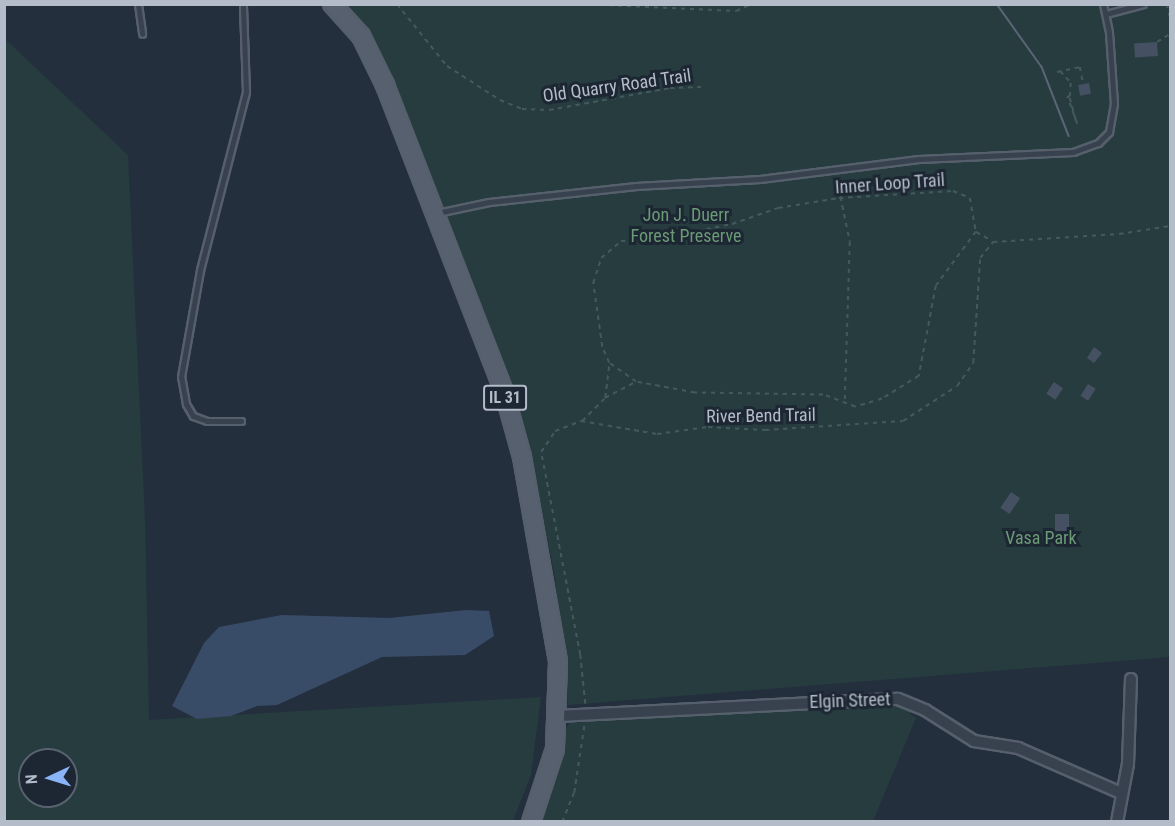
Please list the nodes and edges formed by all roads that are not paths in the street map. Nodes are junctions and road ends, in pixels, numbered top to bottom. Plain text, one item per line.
1 (138, 4) edge
2 (243, 4) edge
3 (332, 4) edge
4 (1103, 4) edge
5 (1143, 4) edge
6 (1106, 14) junction
7 (142, 34) dead end
8 (435, 214) junction
9 (241, 421) dead end
10 (1131, 679) dead end
11 (558, 716) junction
12 (1121, 793) junction
13 (531, 822) edge
14 (1117, 822) edge

1 - 7 lane
2 - 9 lane
3 - 8 main road, IL 31
4 - 6 lane
5 - 6 lane
6 - 8 lane
8 - 11 main road, IL 31
10 - 12 street
11 - 12 street, Elgin Street
11 - 13 main road, IL 31
12 - 14 street

